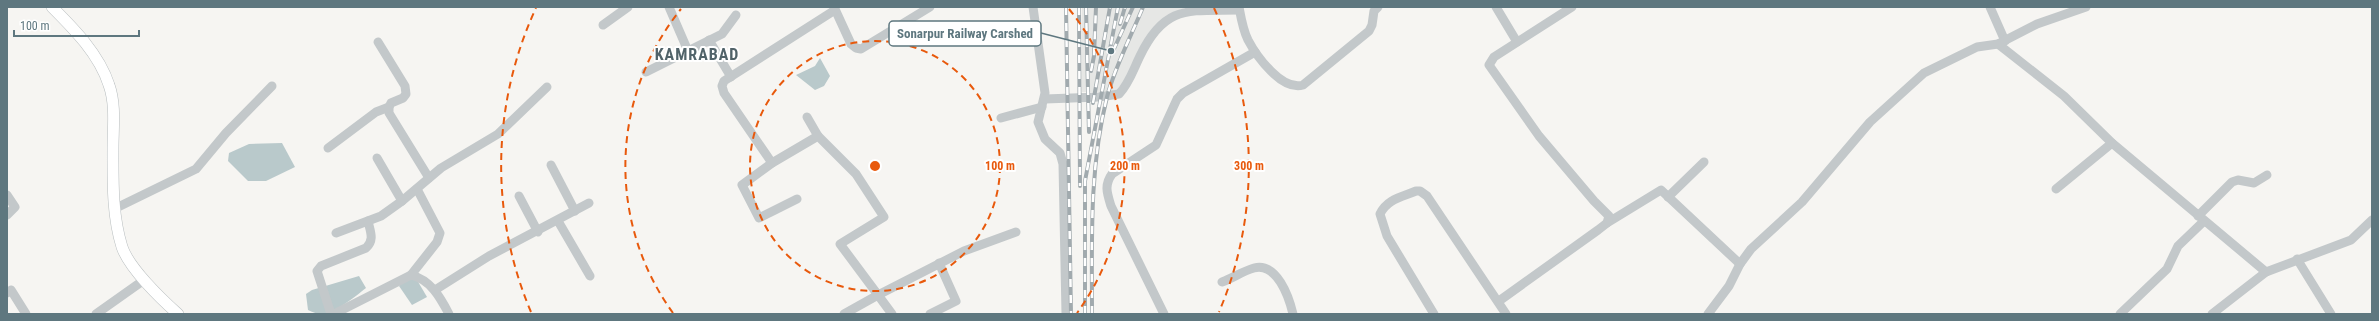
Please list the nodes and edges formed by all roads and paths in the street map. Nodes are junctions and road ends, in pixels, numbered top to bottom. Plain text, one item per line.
1 (52, 7) edge
2 (628, 7) edge
3 (669, 7) edge
4 (930, 7) edge
5 (1032, 7) edge
6 (1378, 7) edge
7 (1496, 7) edge
8 (1572, 7) edge
9 (1990, 7) edge
10 (2086, 7) edge
11 (1239, 8) edge
12 (834, 9) edge
13 (736, 15) dead end
14 (603, 25) dead end
15 (709, 40) junction
16 (378, 42) dead end
17 (1517, 42) junction
18 (2002, 42) junction
19 (688, 50) junction
20 (1255, 52) junction
21 (646, 72) dead end
22 (731, 77) junction
23 (272, 86) dead end
24 (547, 86) dead end
25 (1043, 103) junction
26 (388, 107) junction
27 (807, 117) dead end
28 (1001, 118) dead end
29 (818, 136) junction
30 (2112, 143) junction
31 (328, 148) dead end
32 (377, 158) dead end
33 (1704, 162) dead end
34 (772, 163) junction
35 (551, 165) dead end
36 (2267, 175) dead end
37 (429, 178) junction
38 (417, 189) junction
39 (2056, 189) dead end
40 (7, 195) edge
41 (519, 196) dead end
42 (1668, 196) junction
43 (797, 199) dead end
44 (402, 202) junction
45 (589, 204) dead end
46 (114, 209) junction
47 (575, 211) junction
48 (7, 215) edge
49 (2201, 218) junction
50 (2372, 220) edge
51 (368, 221) junction
52 (558, 221) junction
53 (1607, 223) junction
54 (538, 232) junction
55 (1016, 232) dead end
56 (336, 233) dead end
57 (2297, 260) junction
58 (938, 263) junction
59 (1740, 264) junction
60 (2266, 272) junction
61 (411, 275) junction
62 (590, 276) dead end
63 (144, 280) junction
64 (1222, 282) dead end
65 (435, 290) junction
66 (7, 293) edge
67 (878, 296) junction
68 (1499, 301) junction
69 (26, 314) edge
70 (96, 314) edge
71 (178, 314) edge
72 (332, 314) edge
73 (449, 314) edge
74 (844, 314) edge
75 (892, 314) edge
76 (930, 314) edge
77 (1066, 314) edge
78 (1164, 314) edge
79 (1293, 314) edge
80 (1434, 314) edge
81 (1506, 314) edge
82 (1708, 314) edge
83 (2120, 314) edge
84 (2212, 314) edge
85 (2331, 314) edge

1 - 46 main road
2 - 14 street
3 - 19 street
4 - 12 street
5 - 25 street
6 - 20 street
7 - 17 street
8 - 17 street
9 - 18 street
10 - 18 street
11 - 20 street
11 - 25 street
12 - 22 street
13 - 15 street
15 - 19 street
15 - 22 street
16 - 26 street
17 - 53 street
18 - 30 street
18 - 59 street
19 - 21 street
20 - 78 street
22 - 34 street
23 - 46 street
24 - 37 street
25 - 28 street
25 - 77 street
26 - 31 street
26 - 37 street
27 - 29 street
29 - 34 street
29 - 67 street
30 - 39 street
30 - 49 street
32 - 44 street
33 - 42 street
34 - 43 street
35 - 47 street
36 - 49 street
37 - 38 street
38 - 44 street
38 - 61 street
40 - 48 street
41 - 54 street
42 - 53 street
42 - 59 street
44 - 51 street
45 - 47 street
46 - 63 main road
47 - 52 street
49 - 60 street
49 - 83 street
50 - 57 street
51 - 56 street
51 - 72 street
52 - 54 street
52 - 62 street
53 - 68 street
54 - 65 street
55 - 58 street
57 - 60 street
57 - 85 street
58 - 67 street
58 - 76 street
59 - 82 street
60 - 84 street
61 - 65 street
61 - 72 street
63 - 70 street
63 - 71 main road
64 - 79 street
65 - 73 street
66 - 69 street
67 - 74 street
67 - 75 street
68 - 80 street
68 - 81 street

